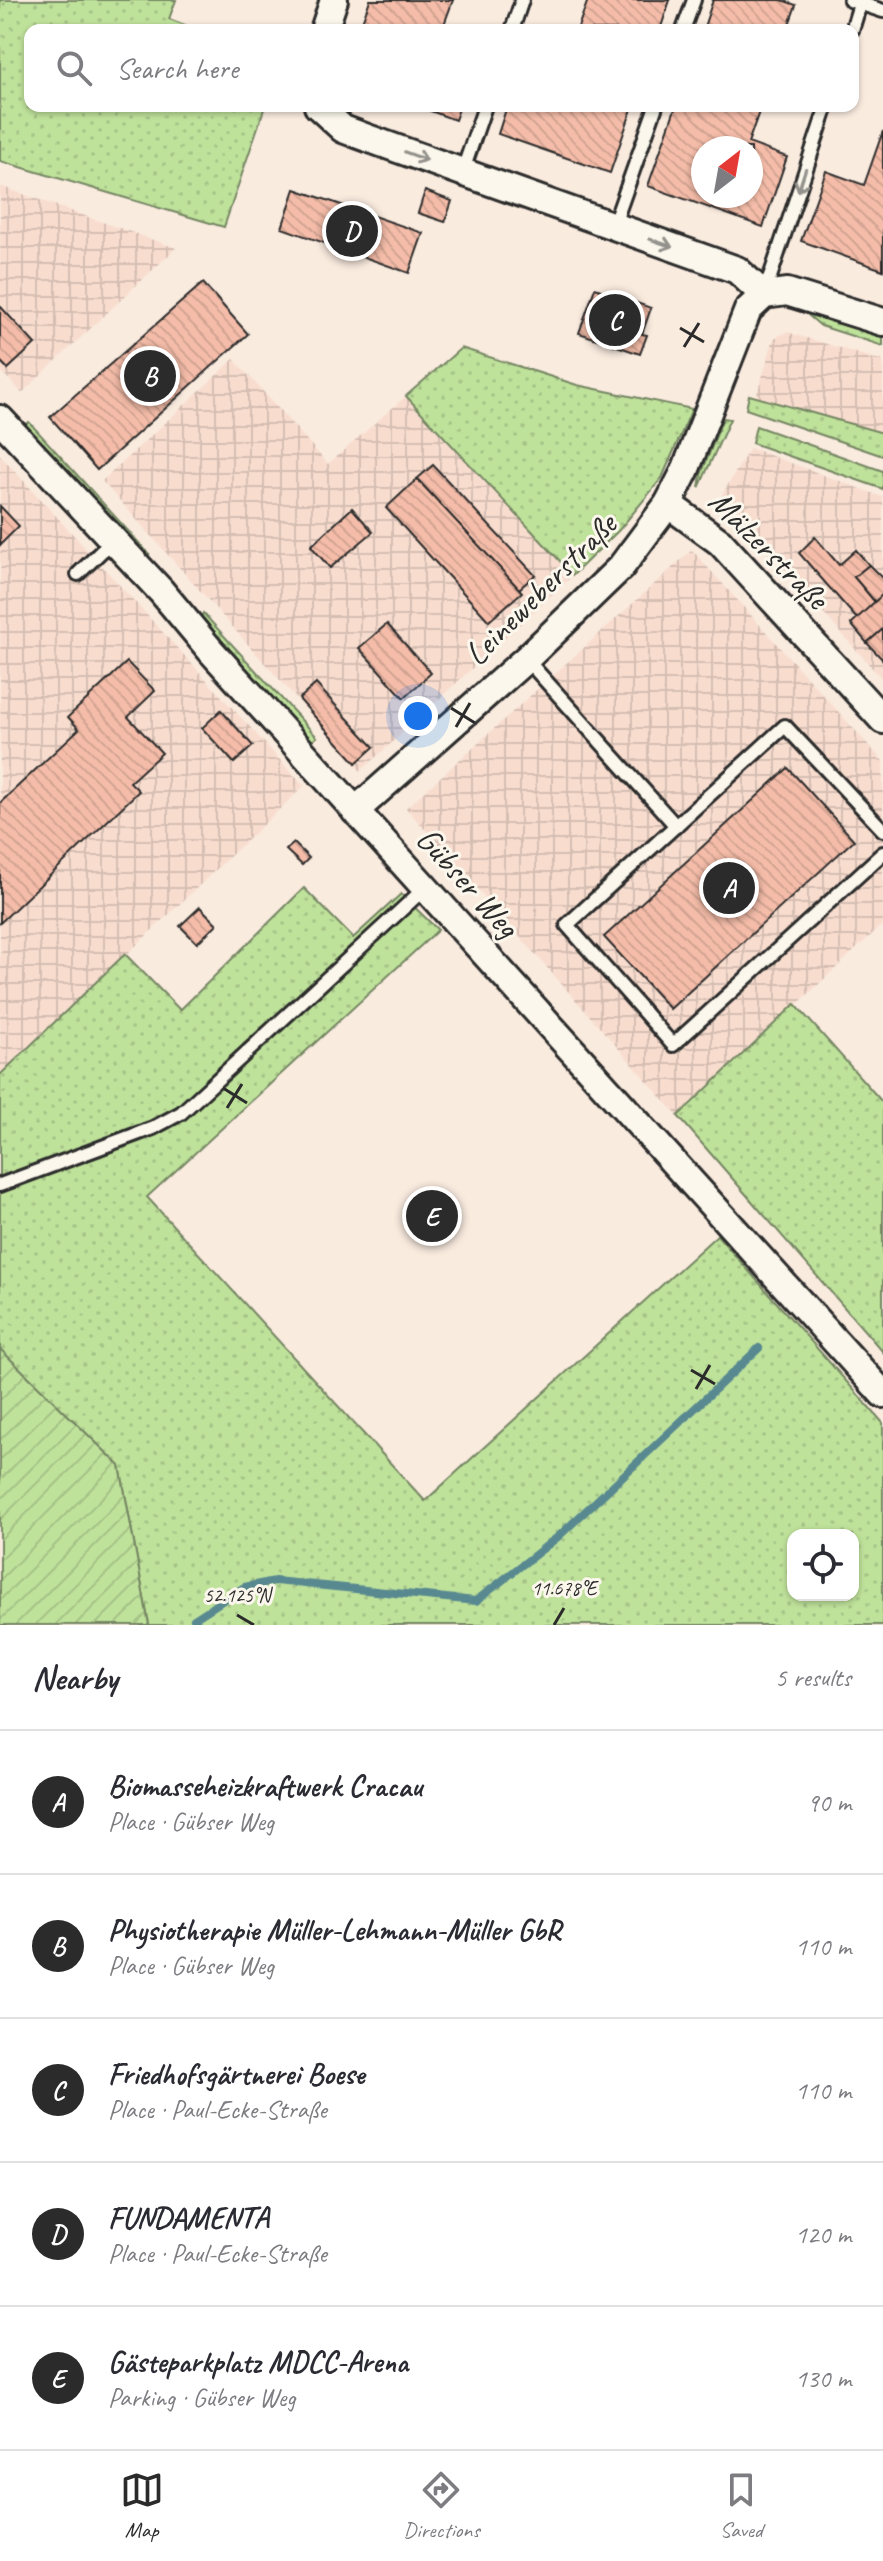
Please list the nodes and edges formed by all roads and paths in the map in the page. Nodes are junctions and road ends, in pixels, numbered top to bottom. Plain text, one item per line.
1 (334, 0) edge
2 (522, 0) edge
3 (694, 0) edge
4 (855, 2) edge
5 (883, 11) edge
6 (326, 24) edge
7 (514, 24) edge
8 (685, 24) edge
9 (853, 24) edge
10 (325, 112) edge
11 (483, 112) edge
12 (654, 112) edge
13 (825, 112) edge
14 (462, 173) junction
15 (613, 227) junction
16 (764, 295) junction
17 (883, 322) edge
18 (0, 419) edge
19 (668, 504) junction
20 (112, 541) junction
21 (78, 574) dead end
22 (526, 659) junction
23 (883, 720) edge
24 (355, 811) junction
25 (676, 826) junction
26 (883, 830) edge
27 (883, 853) edge
28 (425, 888) junction
29 (0, 1185) edge
30 (883, 1394) edge

1 - 6 street
2 - 7 lane
3 - 8 lane
4 - 5 lane
4 - 9 lane
10 -> 14 street
11 - 14 lane
12 - 15 lane
13 -> 16 lane
14 - 15 street
15 -> 16 street
16 - 17 street
16 - 19 street, Leineweberstraße
18 - 20 street, Gübser Weg
19 - 22 street, Leineweberstraße
19 - 23 street, Mälzerstraße
20 - 21 lane
20 - 24 street, Gübser Weg
22 - 24 street, Leineweberstraße
22 - 25 lane
24 - 28 street, Gübser Weg
25 - 26 lane
25 - 27 lane
28 - 29 lane
28 - 30 street, Gübser Weg

